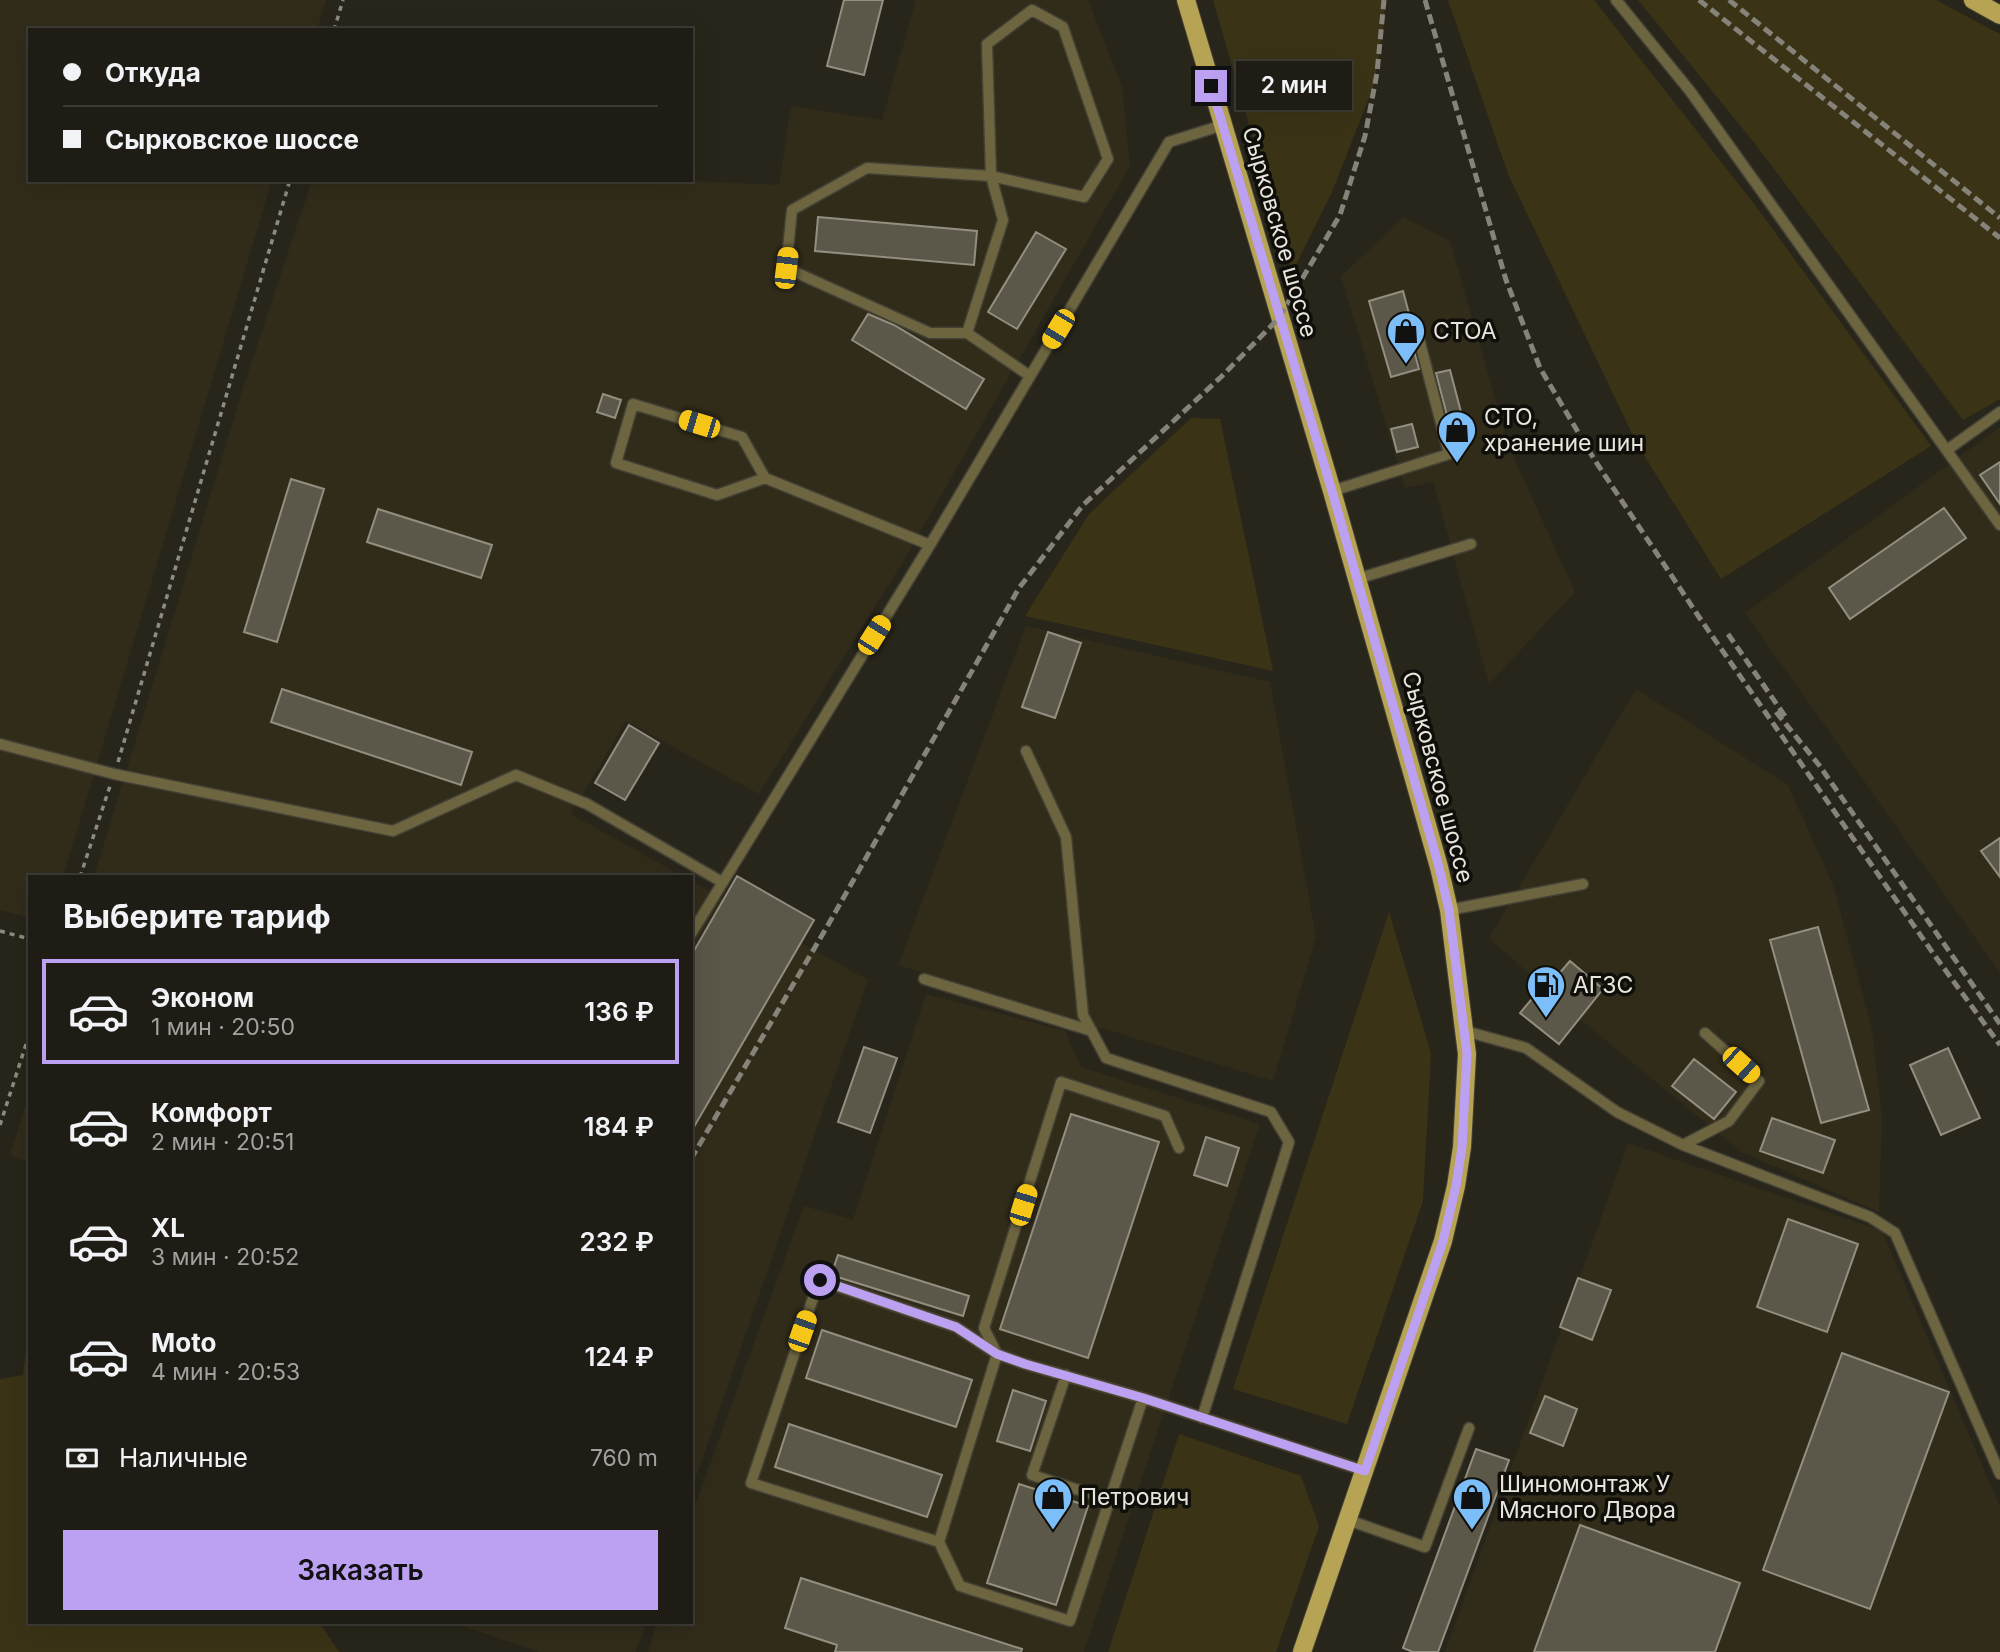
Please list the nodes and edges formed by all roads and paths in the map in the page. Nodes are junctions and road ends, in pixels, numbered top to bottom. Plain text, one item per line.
1 (343, 0) edge
2 (1186, 0) edge
3 (1616, 0) edge
4 (1973, 0) edge
5 (2000, 15) edge
6 (335, 28) edge
7 (1223, 125) junction
8 (991, 176) junction
9 (289, 182) edge
10 (1417, 331) dead end
11 (967, 333) junction
12 (1030, 376) junction
13 (2000, 412) edge
14 (1947, 450) junction
15 (765, 478) junction
16 (1332, 491) junction
17 (2000, 525) edge
18 (1471, 544) dead end
19 (930, 545) junction
20 (1357, 579) junction
21 (0, 744) edge
22 (1026, 751) dead end
23 (114, 774) junction
24 (81, 875) edge
25 (722, 883) junction
26 (1583, 884) dead end
27 (1449, 910) junction
28 (0, 931) edge
29 (693, 931) edge
30 (28, 938) edge
31 (924, 979) dead end
32 (1092, 1031) junction
33 (1465, 1031) junction
34 (1705, 1033) dead end
35 (28, 1038) edge
36 (0, 1125) edge
37 (1683, 1144) junction
38 (1179, 1148) dead end
39 (997, 1354) junction
40 (1066, 1375) junction
41 (1143, 1398) junction
42 (1202, 1418) junction
43 (1469, 1428) dead end
44 (1365, 1471) junction
45 (2000, 1474) edge
46 (1110, 1500) junction
47 (1348, 1521) junction
48 (939, 1542) junction
49 (1301, 1652) edge

1 - 6 path
2 - 7 main road, Сырковское шоссе
3 - 14 lane
4 - 5 main road
7 - 12 lane
7 - 16 main road, Сырковское шоссе
8 - 8 lane
8 - 11 lane
8 - 11 lane
9 - 23 path
10 - 16 lane
11 - 12 lane
12 - 19 lane
13 - 14 lane
14 - 17 lane
15 - 15 lane
15 - 19 lane
16 - 20 main road, Сырковское шоссе
18 - 20 lane
19 - 25 lane
20 - 27 main road, Сырковское шоссе
21 - 23 lane
22 - 32 lane
23 - 24 path
23 - 25 lane
25 - 29 lane
26 - 27 lane
27 - 33 main road, Сырковское шоссе
28 - 30 path
31 - 32 lane
32 - 42 lane
33 - 37 lane
33 - 44 main road, Сырковское шоссе
34 - 37 lane
35 - 36 path
37 - 45 lane
38 - 39 lane
39 - 40 lane
39 - 48 lane
39 - 48 lane
40 - 41 lane
40 - 46 lane
41 - 42 lane
41 - 46 lane
42 - 44 lane
43 - 47 lane
44 - 47 main road, Сырковское шоссе
46 - 48 lane
47 - 49 main road, Сырковское шоссе

